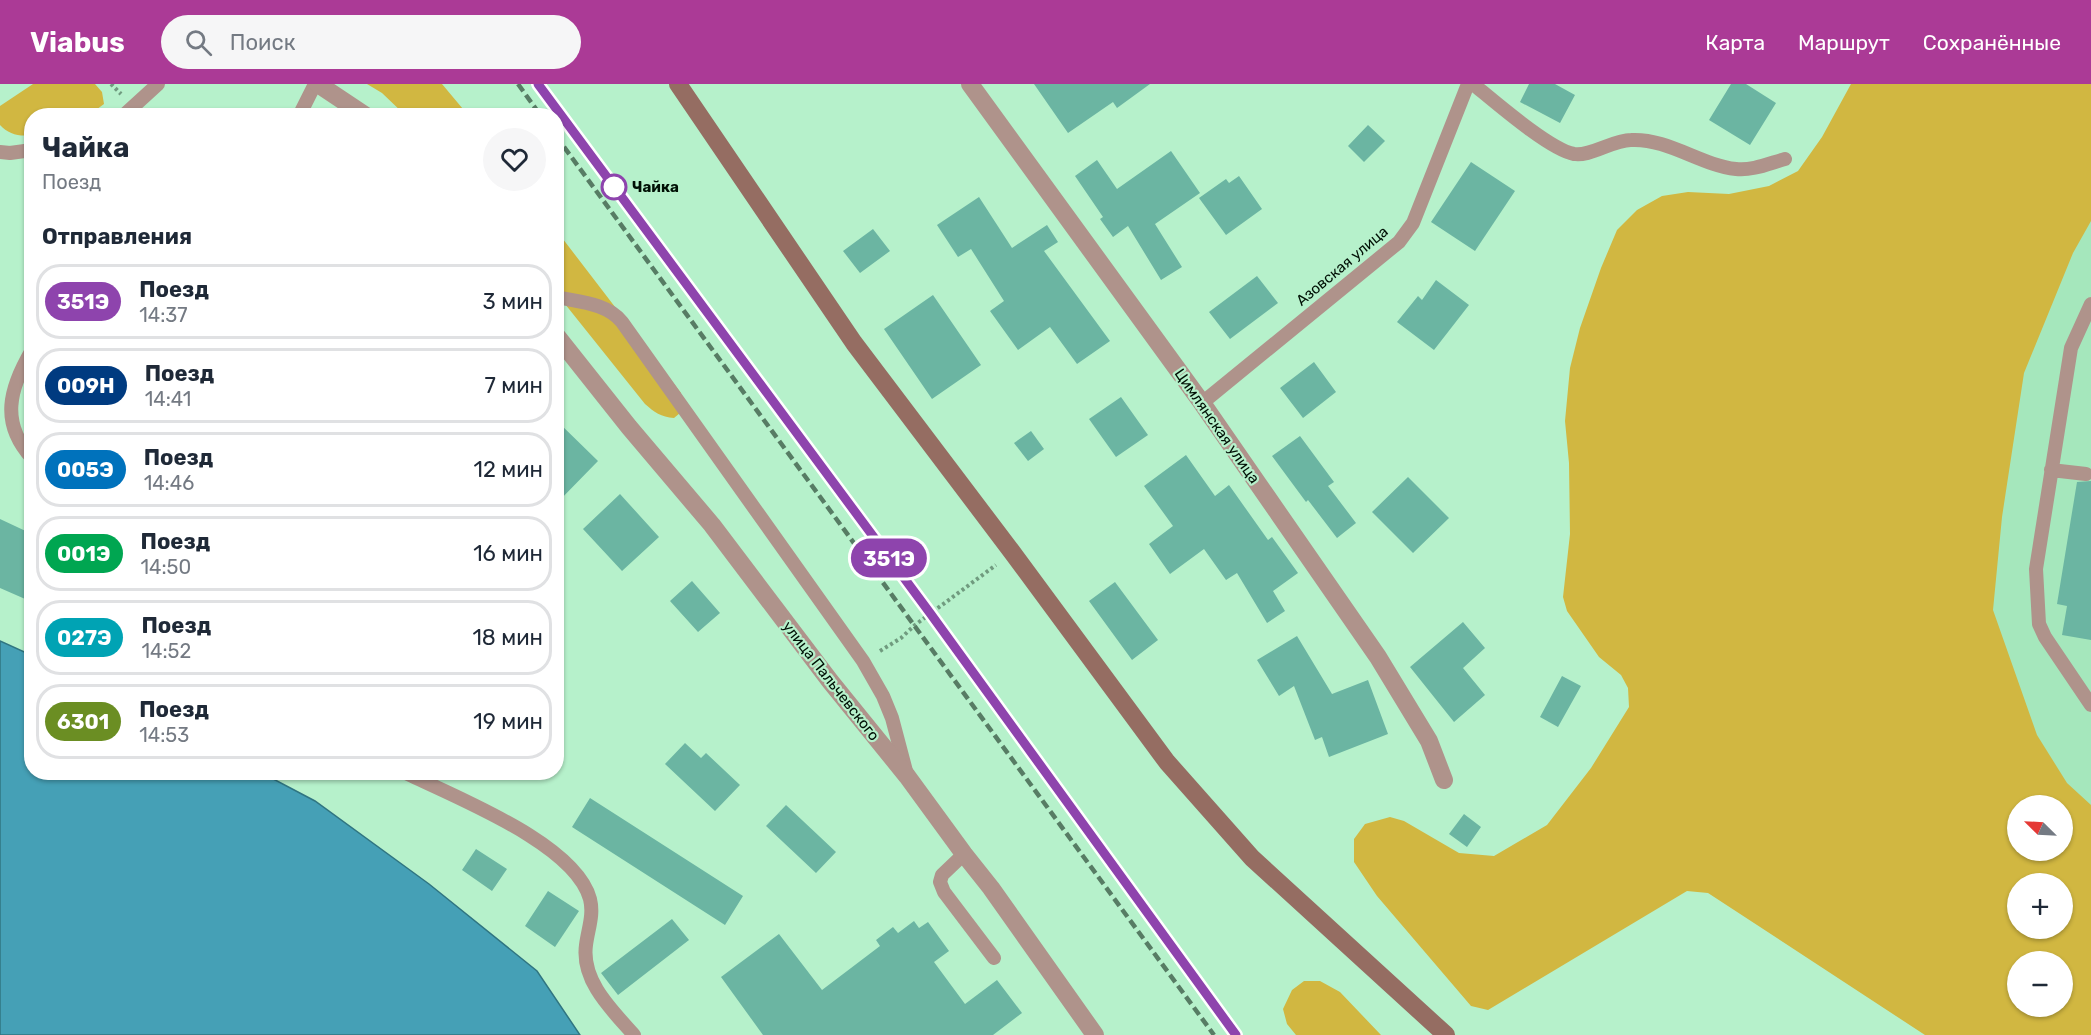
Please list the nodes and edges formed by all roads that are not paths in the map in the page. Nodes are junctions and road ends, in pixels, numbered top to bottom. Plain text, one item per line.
1 (158, 84) edge
2 (316, 84) edge
3 (678, 84) edge
4 (970, 84) edge
5 (1468, 84) edge
6 (1473, 84) edge
7 (132, 108) edge
8 (303, 108) edge
9 (354, 108) edge
10 (24, 151) edge
11 (0, 152) edge
12 (1785, 159) dead end
13 (564, 299) edge
14 (2091, 304) edge
15 (564, 345) edge
16 (24, 365) edge
17 (1202, 404) junction
18 (24, 448) edge
19 (2051, 470) junction
20 (2086, 474) dead end
21 (2091, 705) edge
22 (907, 776) junction
23 (420, 780) edge
24 (1444, 780) dead end
25 (964, 854) junction
26 (994, 958) dead end
27 (634, 1035) edge
28 (1095, 1035) edge
29 (1446, 1035) edge

1 - 7 lane
2 - 8 lane
2 - 9 street
3 - 29 main road
4 - 17 street, Цимлянская улица
5 - 17 lane, Азовская улица
6 - 12 lane
10 - 11 lane
13 - 22 lane
14 - 19 lane
15 - 22 street, улица Пальчевского
16 - 18 lane
17 - 24 street, Цимлянская улица
19 - 20 lane
19 - 21 lane
22 - 25 street, улица Пальчевского
23 - 27 lane
25 - 26 lane
25 - 28 street, улица Пальчевского

